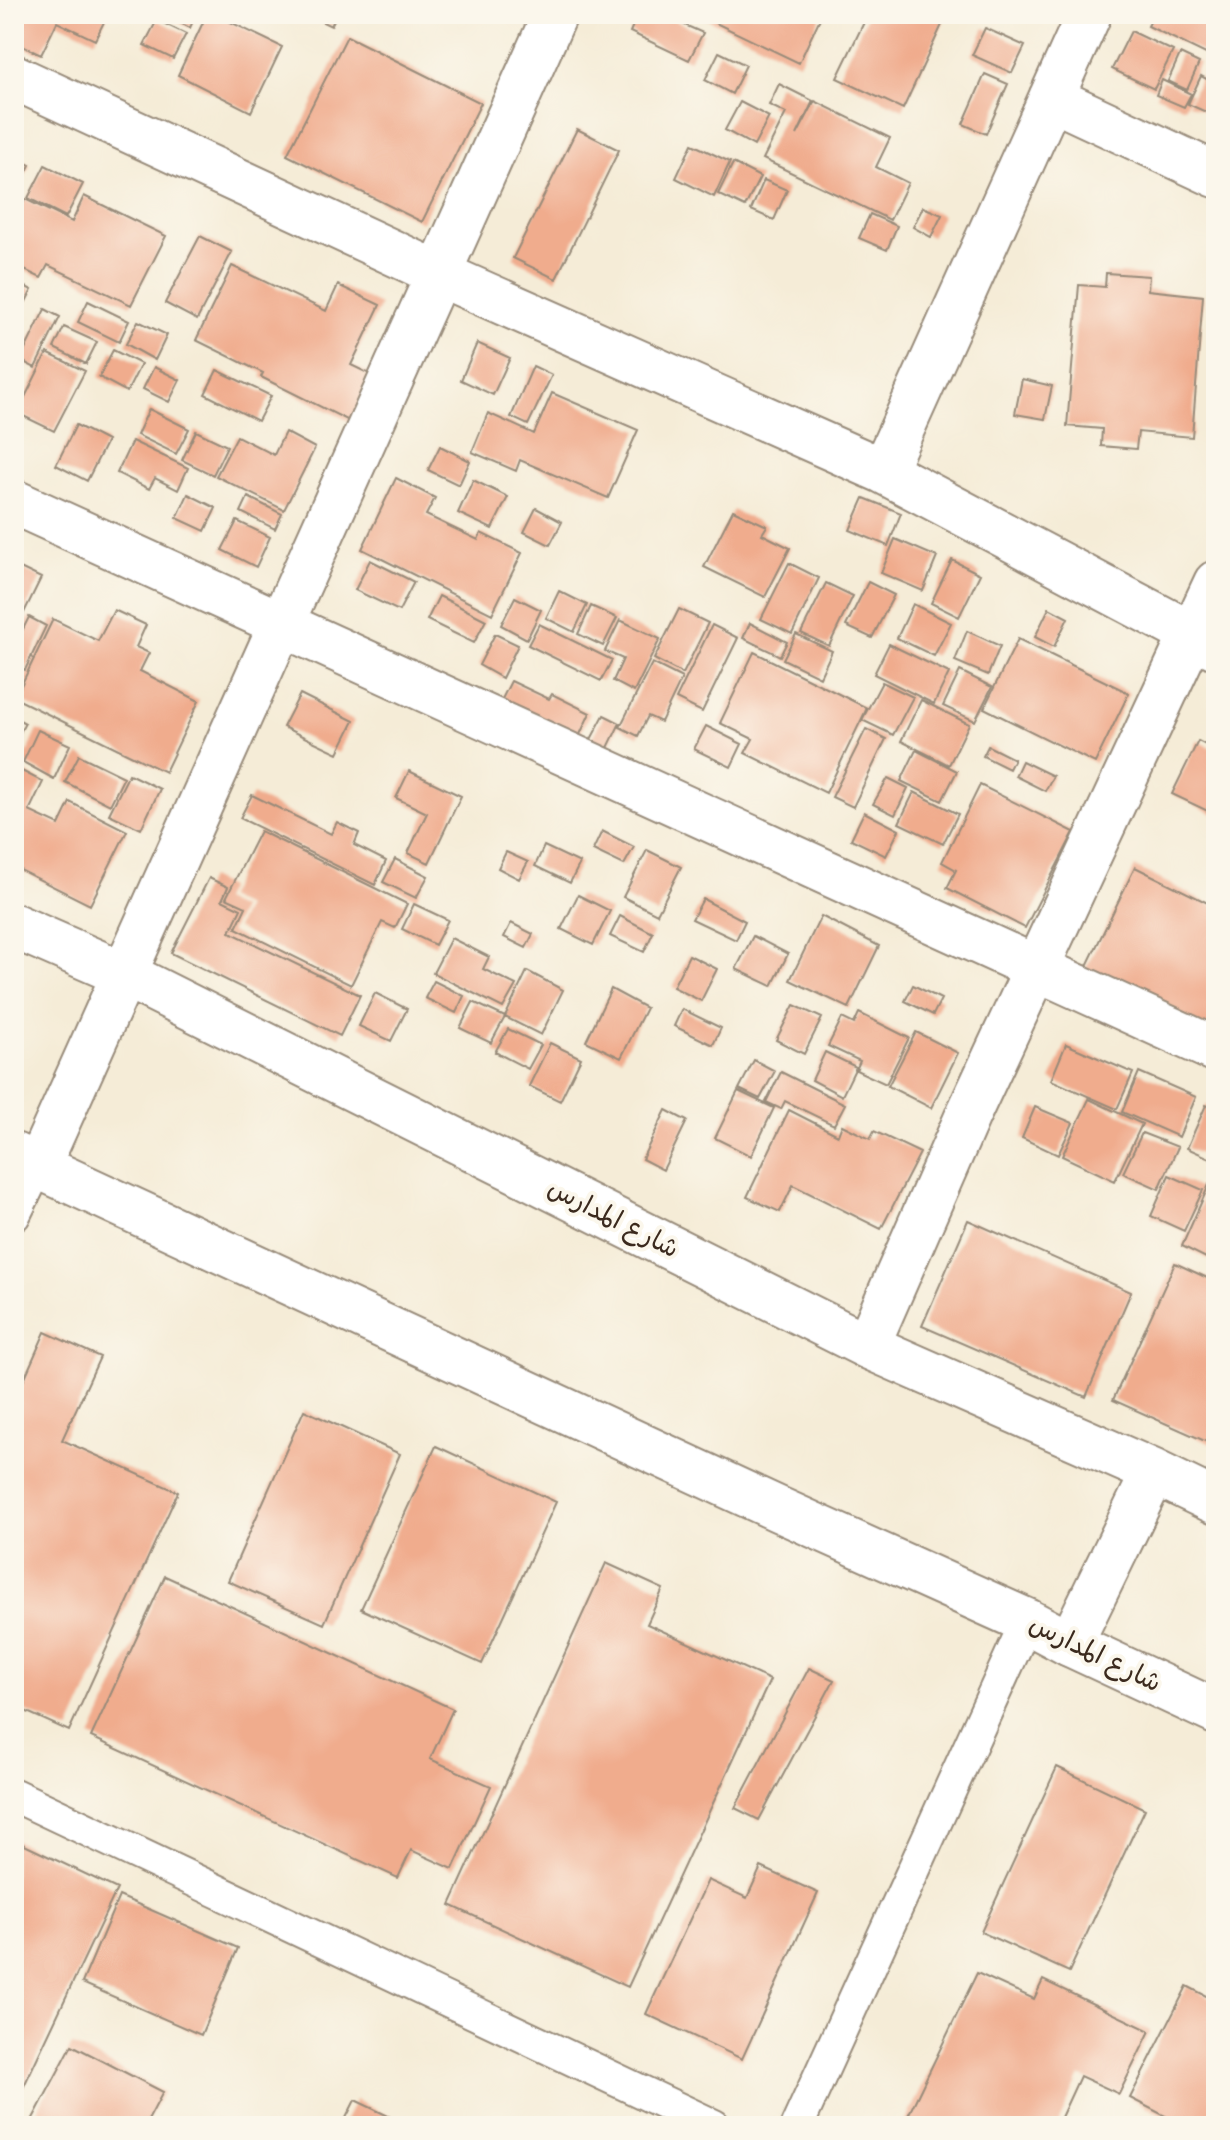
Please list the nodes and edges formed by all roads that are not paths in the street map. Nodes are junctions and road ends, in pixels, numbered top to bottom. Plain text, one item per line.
1 (555, 14) edge
2 (1089, 14) edge
3 (14, 77) edge
4 (1051, 98) junction
5 (1216, 175) edge
6 (437, 273) junction
7 (883, 471) junction
8 (14, 502) edge
9 (1216, 583) edge
10 (281, 624) junction
11 (1204, 641) edge
12 (14, 926) edge
13 (1037, 969) junction
14 (126, 975) junction
15 (1216, 1050) edge
16 (26, 1160) edge
17 (14, 1215) edge
18 (867, 1346) junction
19 (1154, 1472) junction
20 (1216, 1502) edge
21 (1027, 1621) junction
22 (1070, 1644) junction
23 (1216, 1712) edge
24 (14, 1795) edge
25 (714, 2126) edge
26 (797, 2126) edge

1 - 6 street
2 - 4 street
3 - 6 street
4 - 5 street
4 - 7 street
6 - 7 street
6 - 10 street
7 - 11 street
8 - 10 street
9 - 11 street
10 - 13 street
10 - 14 street
11 - 13 street
12 - 14 street, شارع المدارس
13 - 15 street
13 - 18 street
14 - 16 street
14 - 18 street, شارع المدارس
16 - 17 lane
16 - 21 street, شارع المدارس
18 - 19 street, شارع المدارس
19 - 20 street, شارع المدارس
19 - 22 street
21 - 22 street, شارع المدارس
21 - 26 lane
22 - 23 street, شارع المدارس
24 - 25 lane

